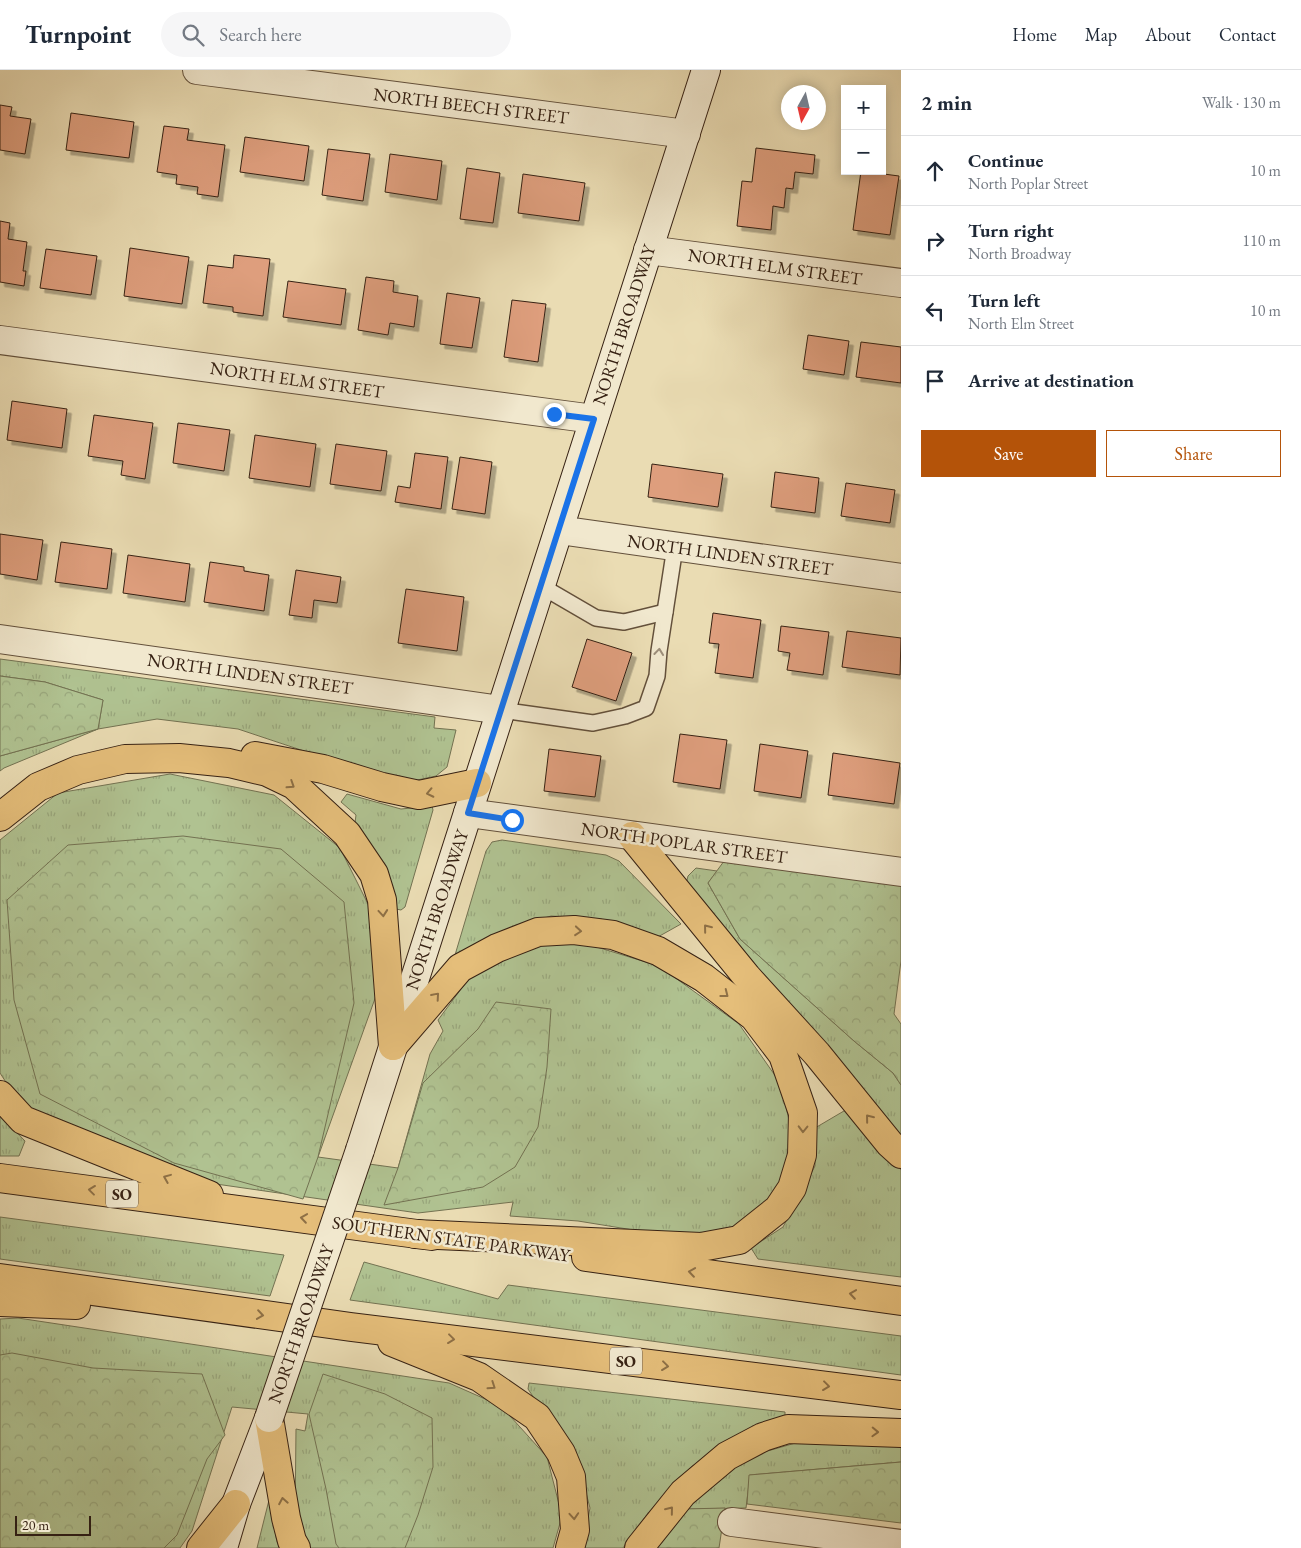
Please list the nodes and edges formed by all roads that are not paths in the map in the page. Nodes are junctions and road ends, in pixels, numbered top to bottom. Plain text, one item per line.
1 (197, 70) edge
2 (706, 70) edge
3 (686, 134) junction
4 (648, 250) junction
5 (901, 283) edge
6 (0, 340) edge
7 (594, 419) junction
8 (559, 530) junction
9 (675, 547) junction
10 (901, 578) edge
11 (541, 586) junction
12 (665, 612) junction
13 (0, 639) edge
14 (501, 710) junction
15 (477, 783) junction
16 (0, 794) edge
17 (468, 813) junction
18 (0, 817) edge
19 (632, 836) junction
20 (901, 872) edge
21 (393, 1046) junction
22 (0, 1095) edge
23 (901, 1154) edge
24 (0, 1178) edge
25 (245, 1210) junction
26 (415, 1234) junction
27 (0, 1278) edge
28 (901, 1301) edge
29 (0, 1302) edge
30 (211, 1309) junction
31 (351, 1327) junction
32 (901, 1395) edge
33 (269, 1418) junction
34 (901, 1433) edge
35 (236, 1504) junction
36 (732, 1522) dead end
37 (901, 1544) edge
38 (202, 1548) edge
39 (223, 1548) edge
40 (296, 1548) edge
41 (570, 1548) edge
42 (639, 1548) edge

1 - 3 street, NORTH BEECH STREET
2 - 3 street, NORTH BROADWAY
3 - 4 street, NORTH BROADWAY
4 - 5 street, NORTH ELM STREET
4 - 7 street, NORTH BROADWAY
6 - 7 street, NORTH ELM STREET
7 - 8 street, NORTH BROADWAY
8 - 9 street, NORTH LINDEN STREET
8 - 11 street, NORTH BROADWAY
9 - 10 street, NORTH LINDEN STREET
9 - 12 lane
11 - 12 lane
11 - 14 street, NORTH BROADWAY
14 -> 12 lane
13 - 14 street, NORTH LINDEN STREET
14 - 15 street, NORTH BROADWAY
15 -> 16 highway
15 - 17 street, NORTH BROADWAY
17 - 19 street, NORTH POPLAR STREET
17 - 21 street, NORTH BROADWAY
18 -> 21 highway
19 - 20 street, NORTH POPLAR STREET
23 -> 19 highway
21 -> 26 highway
21 - 33 street, NORTH BROADWAY, bridge
25 -> 22 highway
25 -> 24 highway, SOUTHERN STATE PARKWAY / SO
26 -> 25 highway, SOUTHERN STATE PARKWAY / SO
28 -> 26 highway, SOUTHERN STATE PARKWAY / SO
27 - 30 highway, SO
29 - 30 highway
30 -> 31 highway, SO
31 -> 32 highway, SO
31 -> 41 highway
33 - 35 street, NORTH BROADWAY
40 -> 33 highway
42 -> 34 highway
35 - 38 highway
35 - 39 street, NORTH BROADWAY
36 - 37 street

